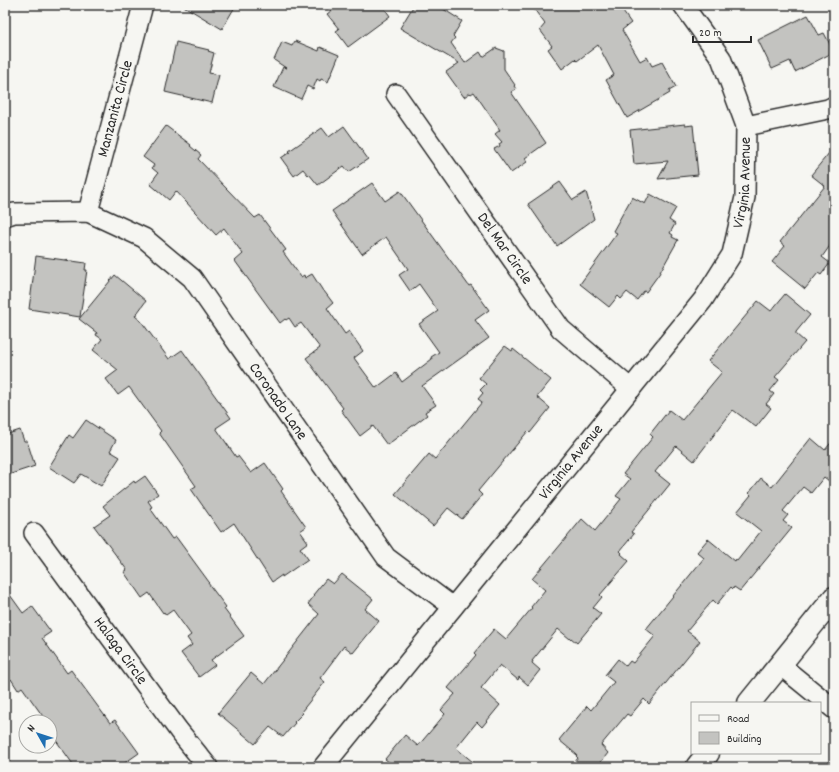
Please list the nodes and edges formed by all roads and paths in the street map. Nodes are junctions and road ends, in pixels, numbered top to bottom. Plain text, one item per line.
1 (143, 5) edge
2 (684, 5) edge
3 (396, 94) dead end
4 (834, 106) edge
5 (746, 126) junction
6 (88, 212) junction
7 (5, 216) edge
8 (631, 389) junction
9 (34, 533) dead end
10 (834, 598) edge
11 (453, 607) junction
12 (780, 666) junction
13 (750, 702) edge
14 (834, 709) edge
15 (707, 754) edge
16 (208, 767) edge
17 (323, 767) edge
18 (697, 767) edge

1 - 6 street, Manzanita Circle
2 - 5 street
3 - 8 street, Del Mar Circle
4 - 5 street
5 - 8 street, Virginia Avenue
6 - 7 street
6 - 11 street, Coronado Lane
8 - 11 street, Virginia Avenue
9 - 16 street, Halaga Circle
10 - 12 main road
11 - 17 street, Virginia Avenue
12 - 13 main road
12 - 14 street
15 - 18 main road

